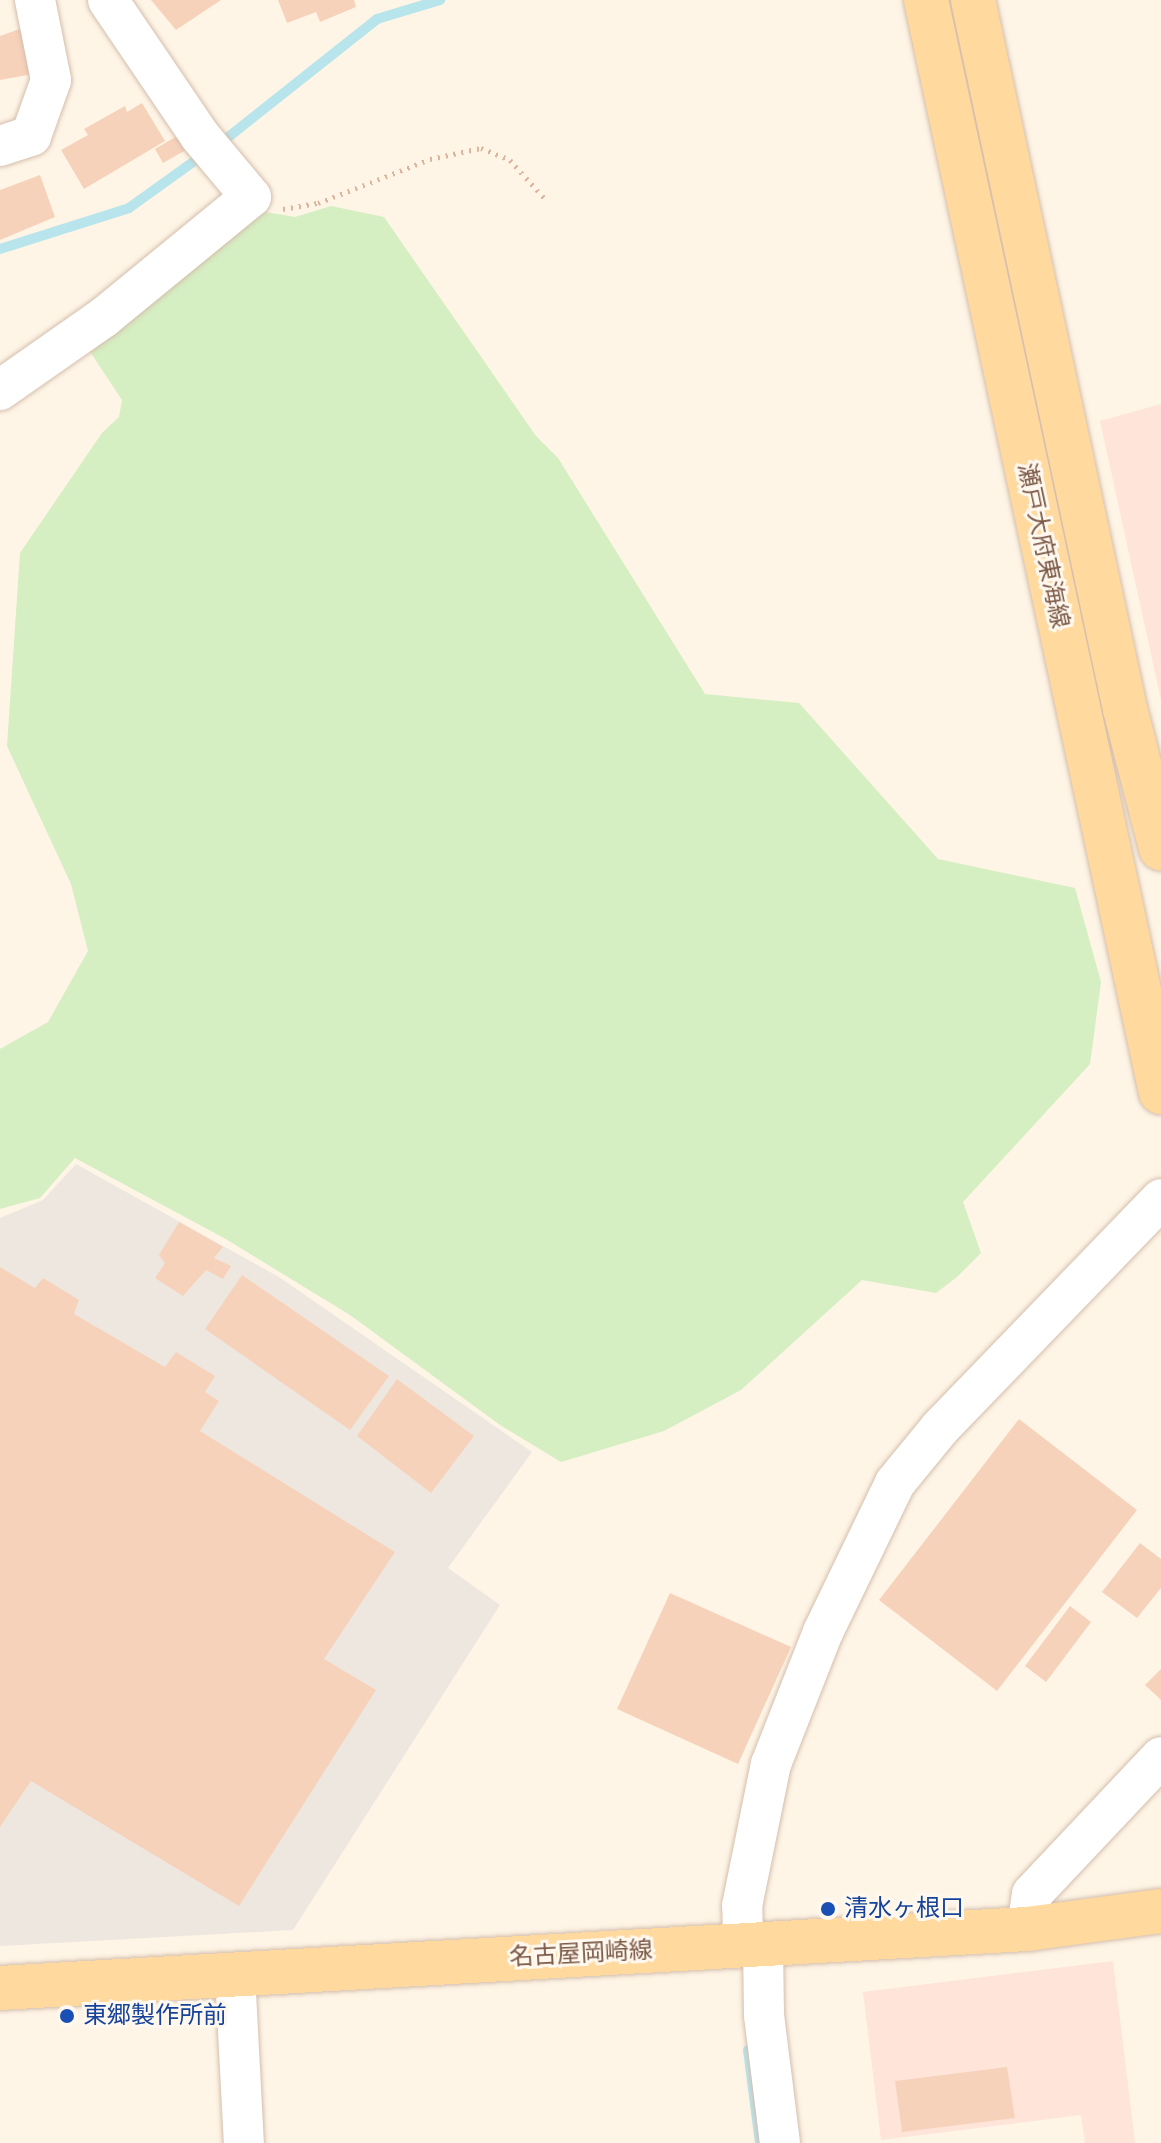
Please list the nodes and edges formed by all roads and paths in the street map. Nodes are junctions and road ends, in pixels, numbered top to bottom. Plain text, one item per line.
1 (35, 0) edge
2 (108, 0) edge
3 (926, 0) edge
4 (973, 0) edge
5 (0, 146) edge
6 (251, 197) junction
7 (547, 201) dead end
8 (0, 390) edge
9 (1154, 785) edge
10 (1096, 789) junction
11 (1161, 848) edge
12 (1161, 1092) edge
13 (1161, 1199) edge
14 (1161, 1757) edge
15 (1161, 1911) edge
16 (1027, 1929) junction
17 (753, 1945) junction
18 (235, 1974) junction
19 (0, 1988) edge
20 (244, 2143) edge
21 (780, 2143) edge

1 - 5 street
2 - 6 street
3 - 10 main road, 瀬戸大府東海線
4 - 9 main road, 瀬戸大府東海線
6 - 7 path
6 - 8 street
9 - 10 street
9 - 11 main road, 瀬戸大府東海線
10 - 12 main road, 瀬戸大府東海線
13 - 17 street
14 - 16 street
15 - 16 main road, 名古屋岡崎線
16 - 17 main road, 名古屋岡崎線
17 - 18 main road, 名古屋岡崎線
17 - 21 street
18 - 19 main road, 名古屋岡崎線
18 - 20 street

